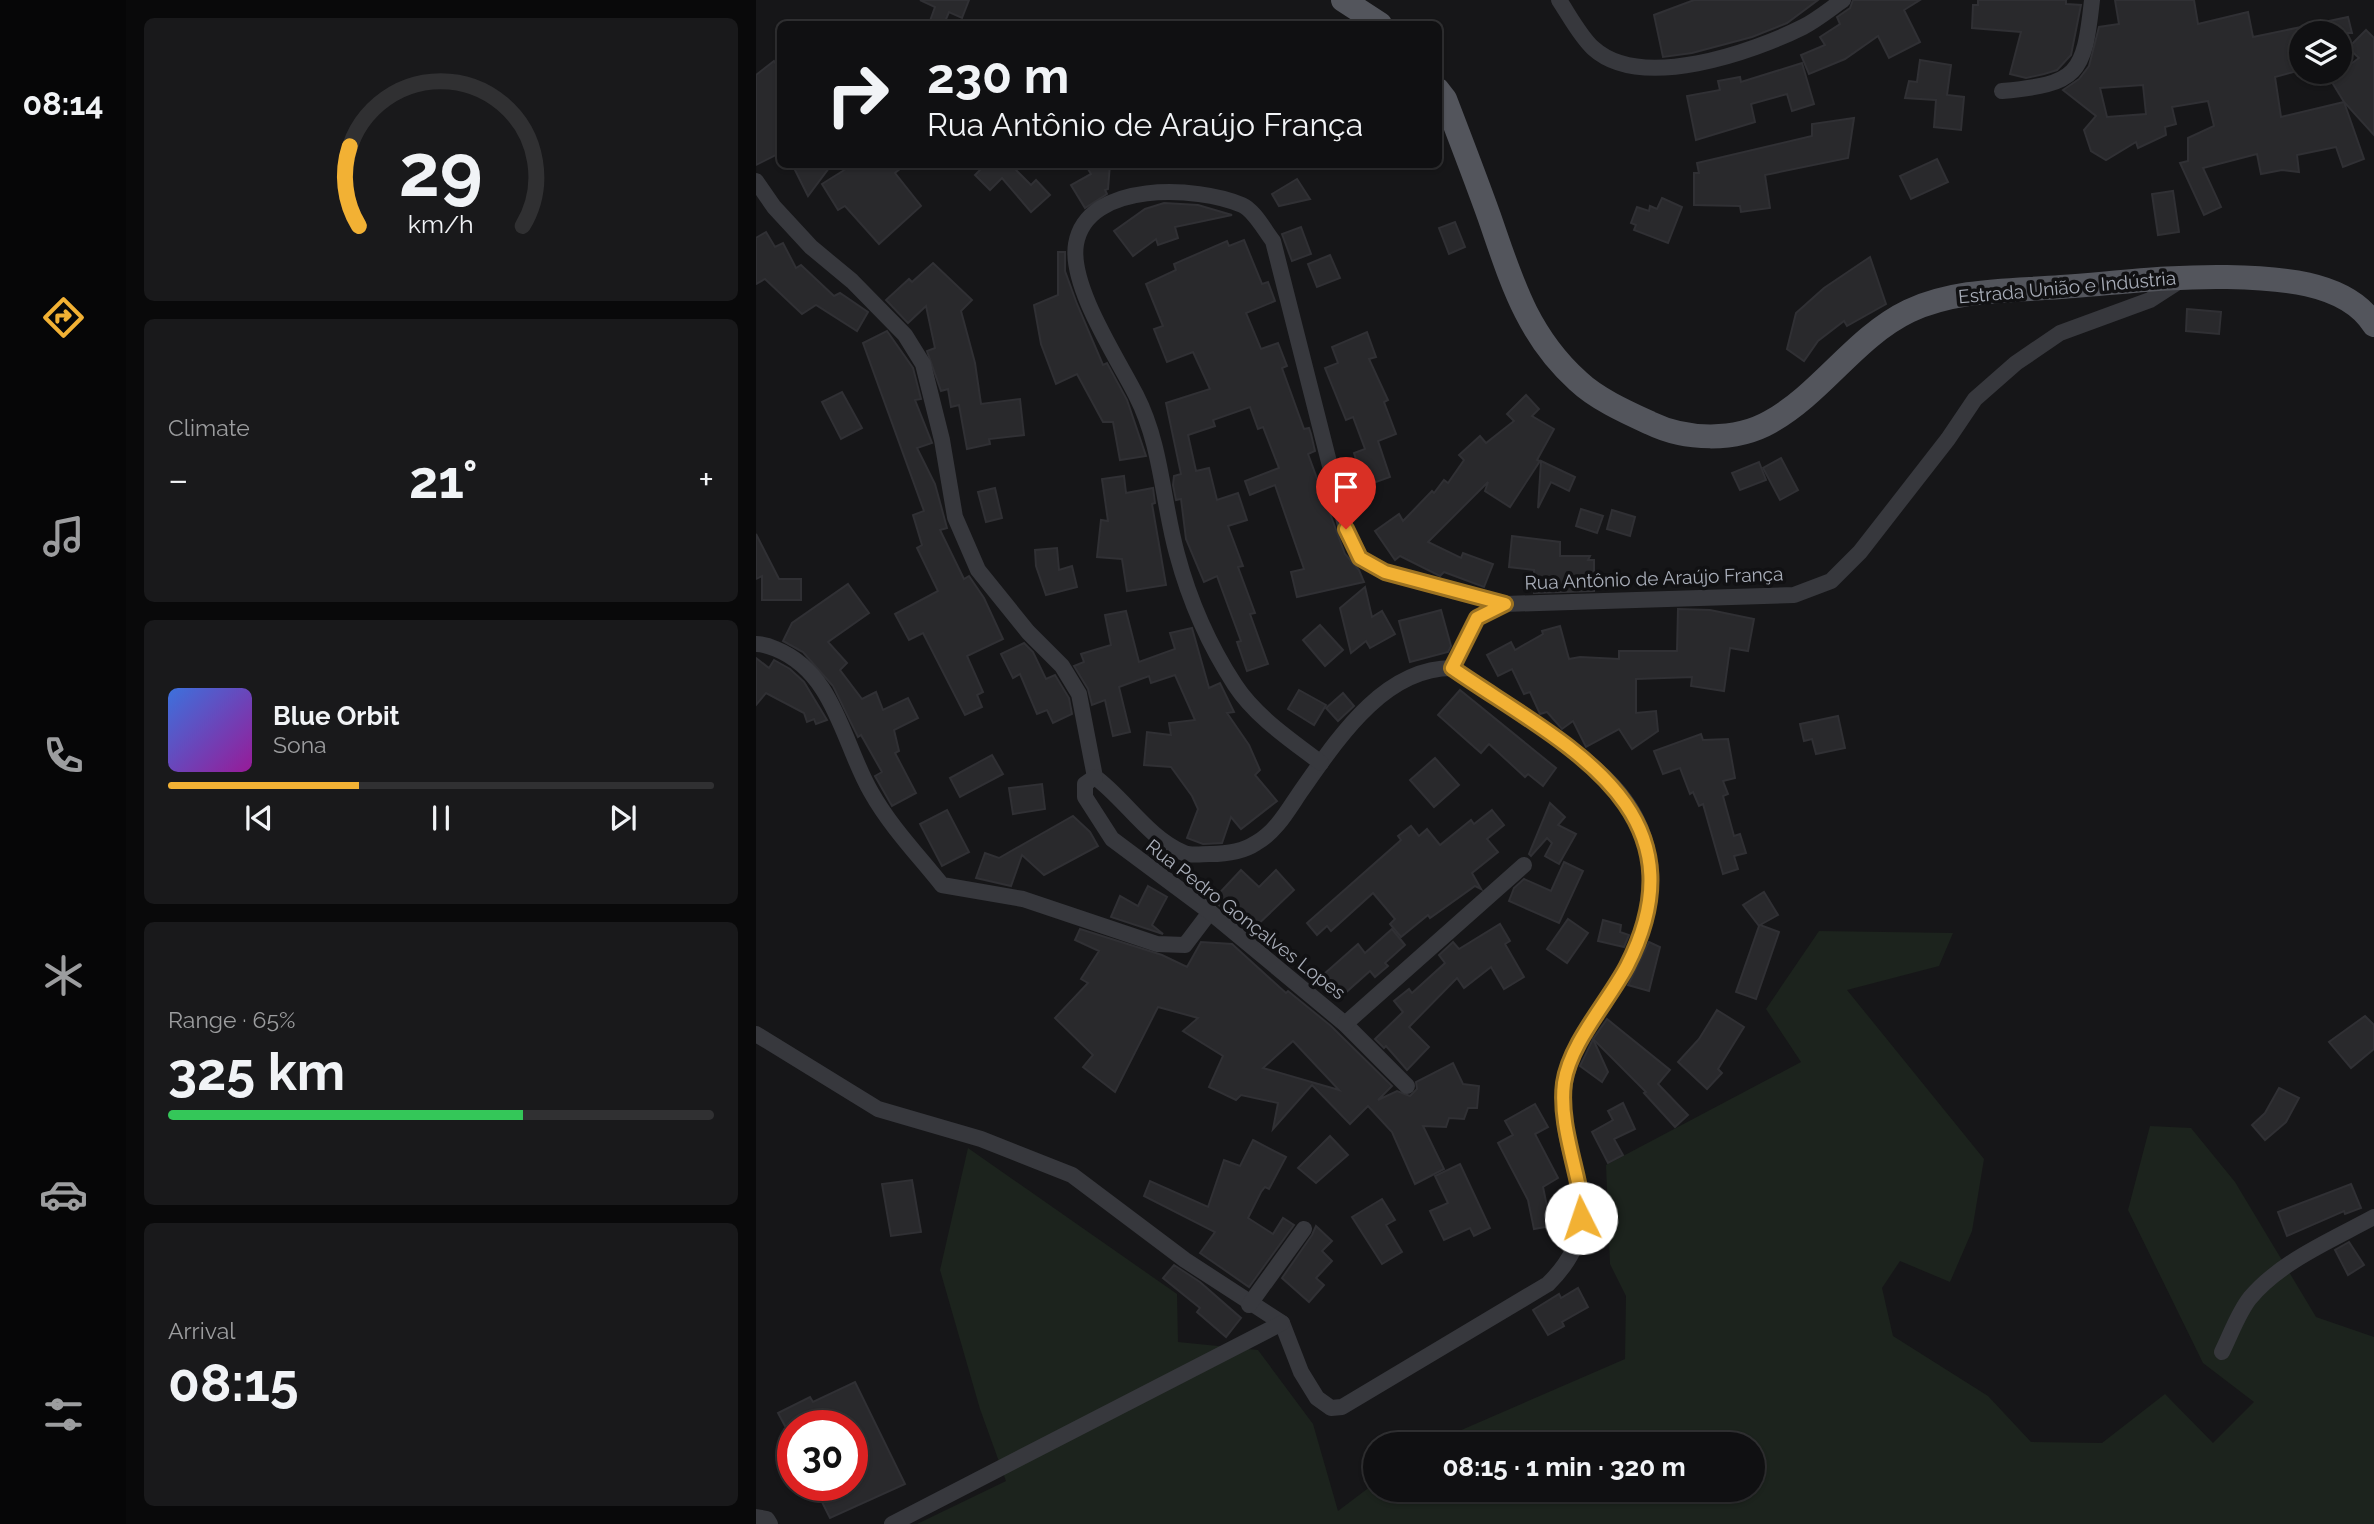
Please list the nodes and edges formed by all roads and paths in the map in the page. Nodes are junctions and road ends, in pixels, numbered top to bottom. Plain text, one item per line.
1 (1343, 0) edge
2 (1559, 0) edge
3 (1843, 0) edge
4 (2092, 0) edge
5 (1375, 21) edge
6 (2002, 92) dead end
7 (1442, 95) edge
8 (756, 181) edge
9 (2186, 277) junction
10 (2374, 325) edge
11 (1505, 604) junction
12 (756, 644) edge
13 (1452, 668) junction
14 (1321, 762) junction
15 (1095, 776) junction
16 (1524, 865) dead end
17 (1210, 912) junction
18 (1345, 1024) junction
19 (756, 1034) edge
20 (1407, 1086) dead end
21 (2374, 1217) edge
22 (1304, 1229) dead end
23 (1249, 1304) junction
24 (1282, 1323) junction
25 (2222, 1352) dead end
26 (756, 1517) edge
27 (770, 1524) edge
28 (891, 1524) edge

1 - 5 main road
2 - 3 street
4 - 6 street
7 - 9 main road, Estrada União e Indústria
8 - 15 street
9 - 10 main road, Estrada União e Indústria
9 - 11 street, Rua Antônio de Araújo França
11 - 13 street, Rua Antônio de Araújo França
11 - 14 street
12 - 17 street
13 - 14 street
13 - 24 street
14 - 15 street
15 - 17 street, Rua Pedro Gonçalves Lopes
16 - 18 street
17 - 18 street, Rua Pedro Gonçalves Lopes
18 - 20 street, Rua Pedro Gonçalves Lopes
19 - 23 street
21 - 25 street
22 - 23 street
23 - 24 street
24 - 28 street
26 - 27 street

